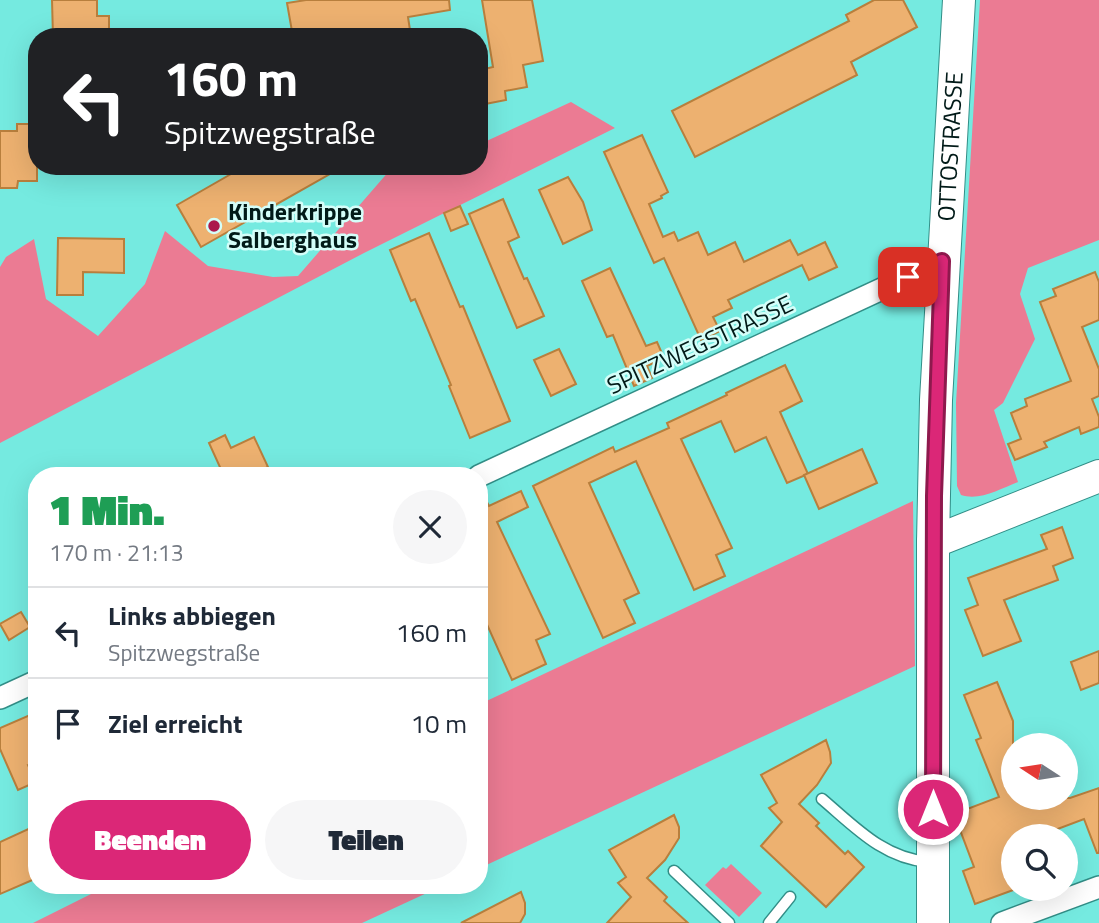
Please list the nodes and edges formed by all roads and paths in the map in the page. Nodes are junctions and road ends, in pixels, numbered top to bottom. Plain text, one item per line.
1 (959, 0) edge
2 (942, 261) junction
3 (488, 472) edge
4 (1099, 476) edge
5 (933, 542) junction
6 (28, 685) edge
7 (0, 698) edge
8 (822, 799) dead end
9 (933, 862) junction
10 (674, 871) dead end
11 (1099, 887) edge
12 (790, 897) dead end
13 (729, 923) edge
14 (769, 923) edge
15 (933, 923) edge
16 (1002, 923) edge

1 - 2 street, OTTOSTRASSE
2 - 3 street, SPITZWEGSTRASSE
2 - 5 street, OTTOSTRASSE
4 - 5 street
5 - 9 street, OTTOSTRASSE
6 - 7 street
8 - 9 lane
9 - 15 street, OTTOSTRASSE
10 - 13 lane
11 - 16 street
12 - 14 lane

